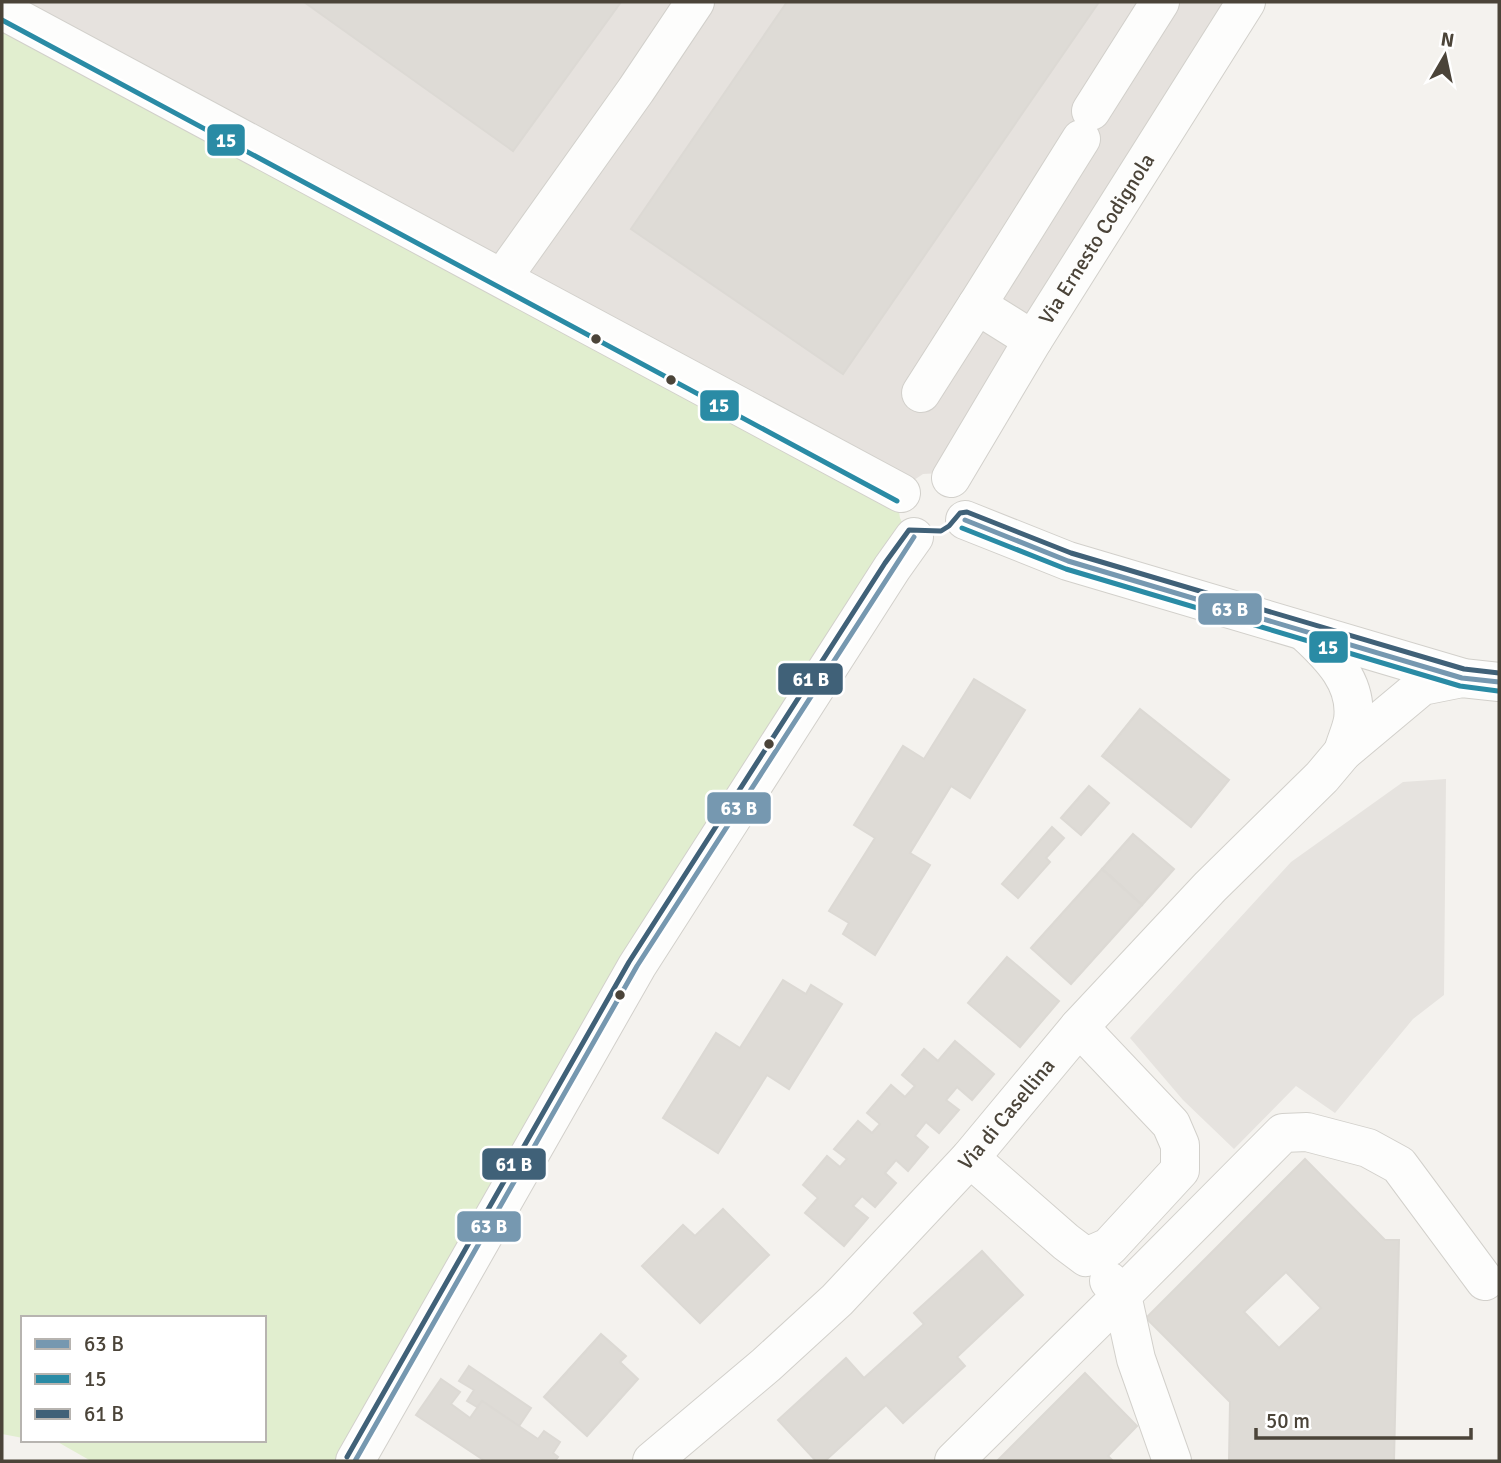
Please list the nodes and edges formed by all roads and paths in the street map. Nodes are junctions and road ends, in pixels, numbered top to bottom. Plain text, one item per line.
1 (695, 2) edge
2 (1160, 2) edge
3 (1246, 2) edge
4 (2, 10) edge
5 (503, 278) junction
6 (977, 304) junction
7 (1033, 340) junction
8 (921, 393) dead end
9 (951, 478) junction
10 (901, 493) junction
11 (965, 520) junction
12 (914, 537) junction
13 (1305, 631) junction
14 (1481, 680) edge
15 (1343, 752) junction
16 (1079, 1027) junction
17 (970, 1158) junction
18 (1086, 1257) junction
19 (1485, 1281) dead end
20 (1122, 1295) junction
21 (355, 1461) edge
22 (652, 1461) edge
23 (954, 1461) edge
24 (1172, 1461) edge

1 - 5 street
2 - 6 street
3 - 7 street, Via Ernesto Codignola
4 - 5 street
5 - 10 street
6 - 7 street
6 - 8 street
7 - 9 street, Via Ernesto Codignola
9 - 10 street
9 - 11 street
10 - 12 street
11 - 12 street
11 - 13 street
12 - 21 street
13 - 14 street
13 - 15 street, Via di Casellina
14 - 15 street, Via di Casellina
15 - 16 street, Via di Casellina
16 - 17 street, Via di Casellina
16 - 18 street
17 - 18 street
17 - 22 street, Via di Casellina
18 - 20 street
19 - 20 street
20 - 23 street
20 - 24 street

